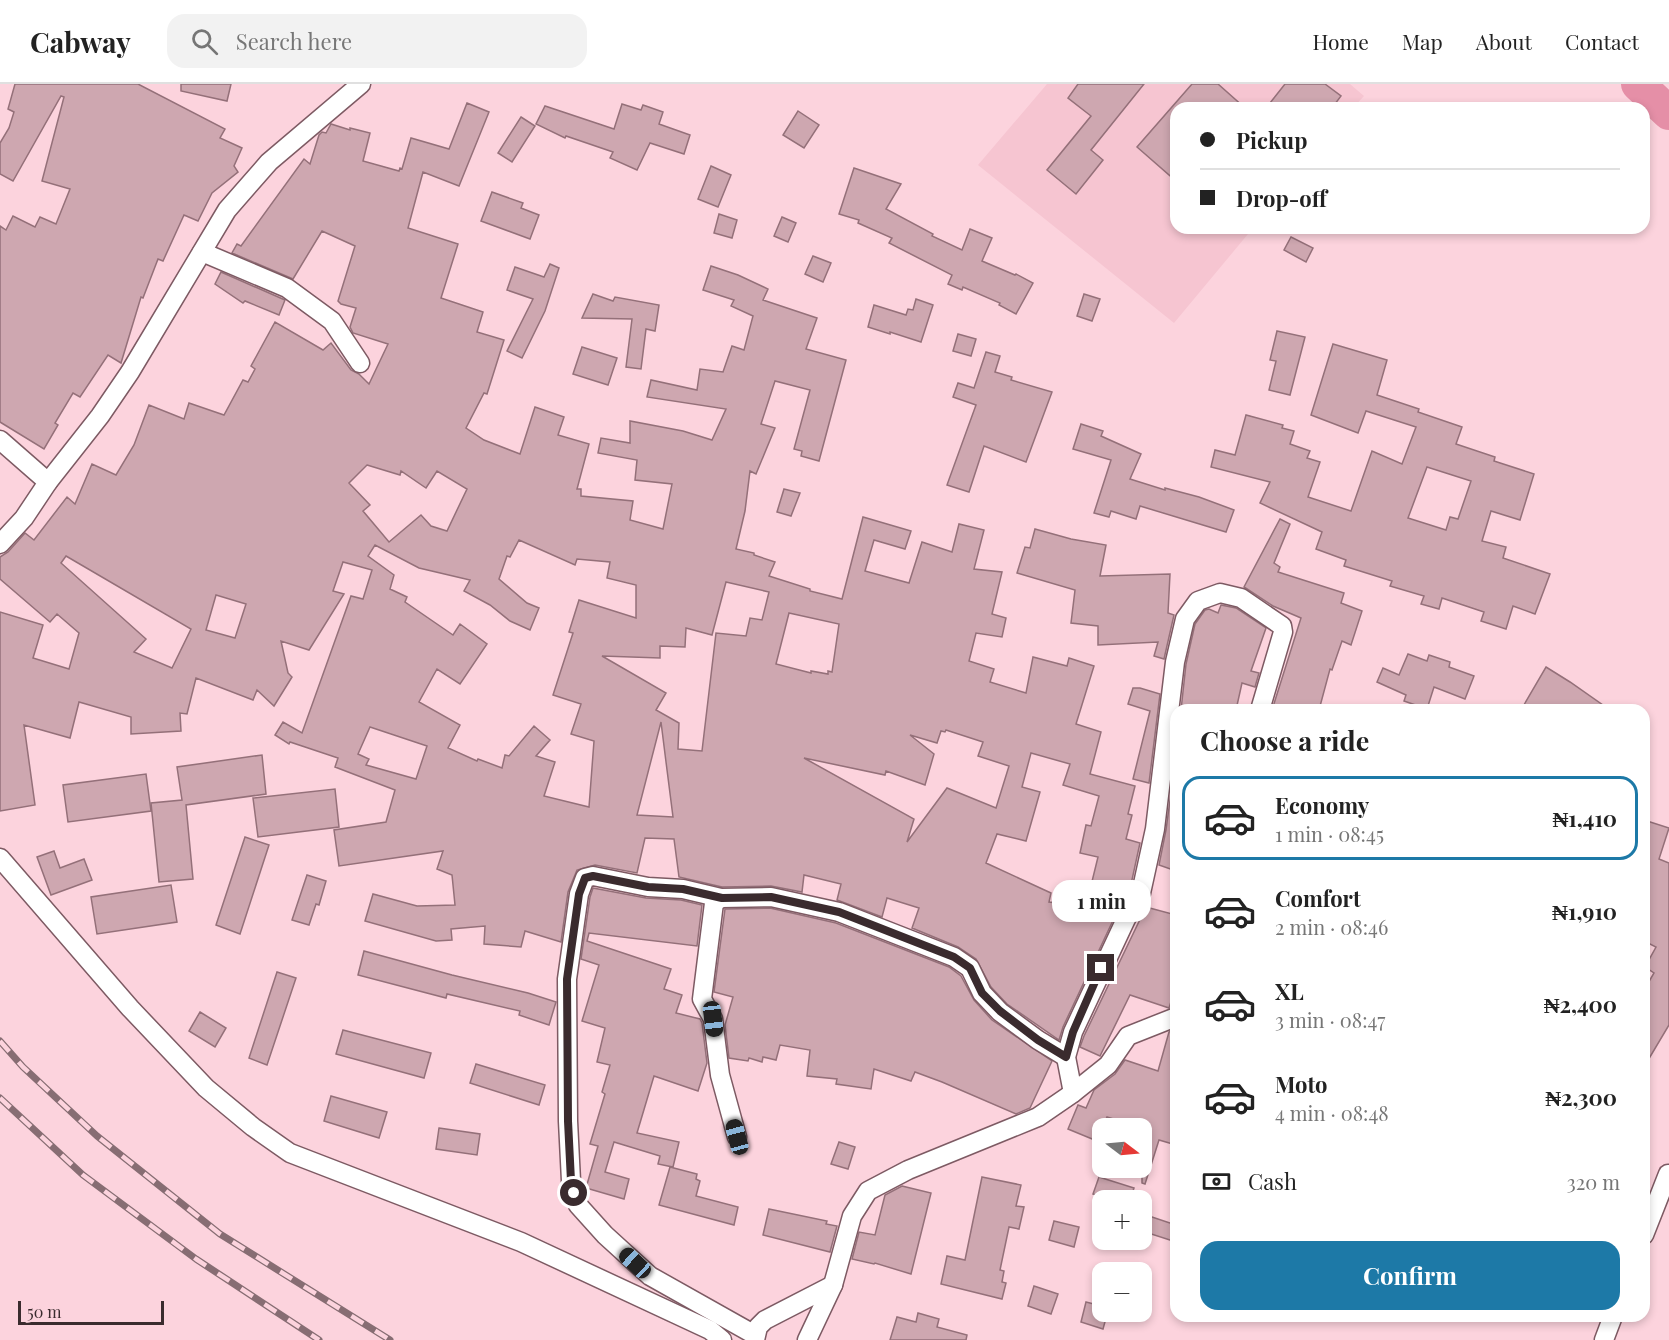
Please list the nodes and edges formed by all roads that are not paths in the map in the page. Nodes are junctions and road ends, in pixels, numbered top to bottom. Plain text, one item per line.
1 (361, 84) edge
2 (202, 252) junction
3 (360, 363) dead end
4 (0, 440) edge
5 (48, 482) junction
6 (0, 544) edge
7 (1262, 704) edge
8 (0, 858) edge
9 (722, 898) junction
10 (1170, 1019) edge
11 (1066, 1057) junction
12 (1073, 1093) junction
13 (737, 1137) dead end
14 (1668, 1174) edge
15 (1650, 1220) edge
16 (833, 1285) junction
17 (1611, 1322) edge
18 (755, 1338) edge
19 (722, 1340) edge
20 (807, 1340) edge
21 (1604, 1340) edge

1 - 2 street
2 - 3 street
2 - 5 street
4 - 5 street
5 - 6 street
7 - 11 street
8 - 19 street
9 - 11 street
9 - 13 street
9 - 18 street
10 - 12 street
11 - 12 street
12 - 16 street
14 - 15 street
16 - 18 street
16 - 20 street
17 - 21 street

